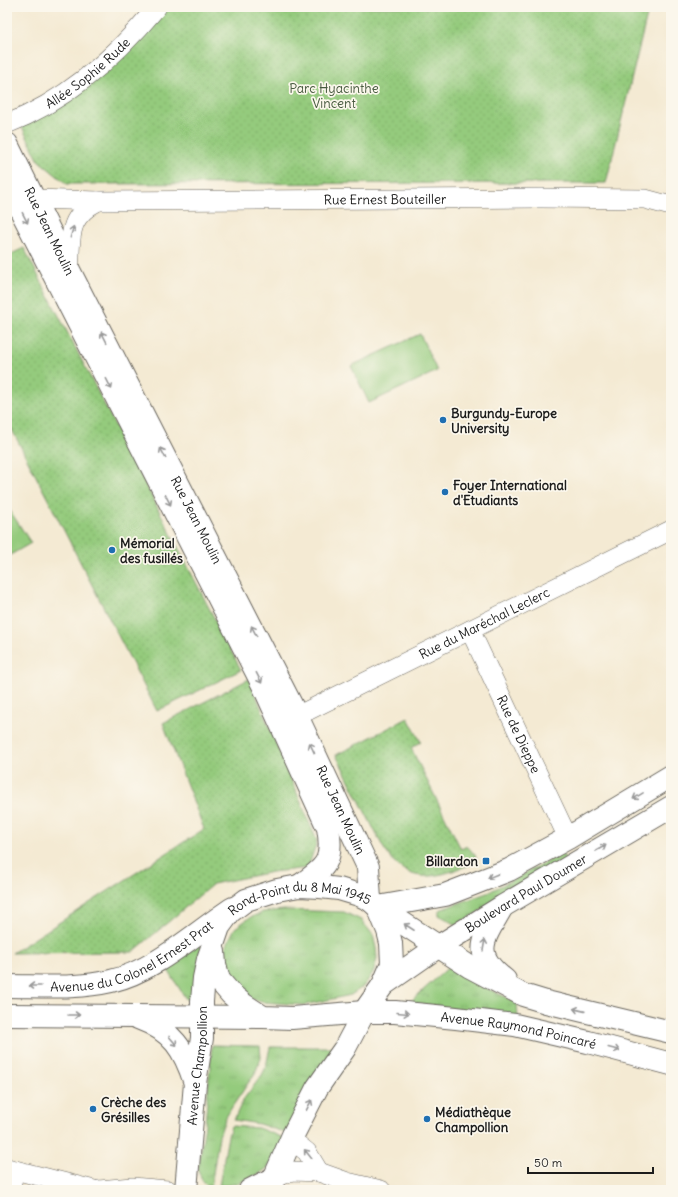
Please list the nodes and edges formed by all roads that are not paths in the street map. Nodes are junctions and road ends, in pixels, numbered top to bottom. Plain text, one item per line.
1 (157, 7) edge
2 (7, 124) edge
3 (7, 144) edge
4 (7, 183) edge
5 (35, 199) junction
6 (98, 201) junction
7 (671, 206) edge
8 (70, 270) junction
9 (671, 530) edge
10 (470, 630) junction
11 (297, 716) junction
12 (671, 776) edge
13 (671, 807) edge
14 (568, 838) junction
15 (299, 886) junction
16 (246, 900) junction
17 (374, 904) junction
18 (503, 906) junction
19 (214, 943) junction
20 (440, 946) junction
21 (384, 985) junction
22 (7, 986) edge
23 (523, 994) junction
24 (364, 1012) junction
25 (7, 1015) edge
26 (129, 1015) junction
27 (202, 1017) junction
28 (263, 1017) junction
29 (671, 1032) edge
30 (671, 1064) edge
31 (195, 1083) junction
32 (292, 1140) junction
33 (11, 1169) edge
34 (319, 1172) junction
35 (272, 1184) edge
36 (10, 1190) edge
37 (94, 1190) edge
38 (99, 1190) edge
39 (168, 1190) edge
40 (186, 1190) edge
41 (250, 1190) edge
42 (381, 1190) edge

1 - 2 street, Allée Sophie Rude
3 - 5 main road, Rue Jean Moulin
4 -> 15 main road, Rue Jean Moulin
5 - 6 street, Rue Ernest Bouteiller
5 - 8 main road, Rue Jean Moulin
6 - 7 street, Rue Ernest Bouteiller
8 -> 6 street
11 -> 8 main road, Rue Jean Moulin
9 - 10 street, Rue du Maréchal Leclerc
10 - 11 street, Rue du Maréchal Leclerc
10 - 14 street, Rue de Dieppe
17 -> 11 main road, Rue Jean Moulin
12 -> 14 main road, Boulevard Paul Doumer
18 -> 13 main road, Boulevard Paul Doumer
14 -> 17 main road, Boulevard Paul Doumer
15 - 16 main road, Rond-Point du 8 Mai 1945
15 - 17 main road, Rond-Point du 8 Mai 1945
16 - 19 main road, Rond-Point du 8 Mai 1945
16 -> 22 main road, Avenue du Colonel Ernest Prat
20 -> 17 main road
17 - 21 main road, Rond-Point du 8 Mai 1945
18 - 20 main road, Boulevard Paul Doumer
23 -> 18 main road
19 - 27 main road, Avenue Champollion
19 - 28 main road, Rond-Point du 8 Mai 1945
20 - 21 main road, Boulevard Paul Doumer
20 - 23 main road
21 - 24 main road, Rond-Point du 8 Mai 1945
29 -> 23 main road
24 - 28 main road
24 -> 30 main road, Avenue Raymond Poincaré
32 -> 24 main road
25 -> 26 main road
26 - 27 main road
26 -> 31 main road
27 - 28 main road
27 - 31 main road, Avenue Champollion
31 - 40 main road, Avenue Champollion
34 -> 32 street
32 - 35 main road
33 - 36 street
33 - 37 street
34 - 35 street
34 - 42 street
35 - 41 main road
38 - 39 street

